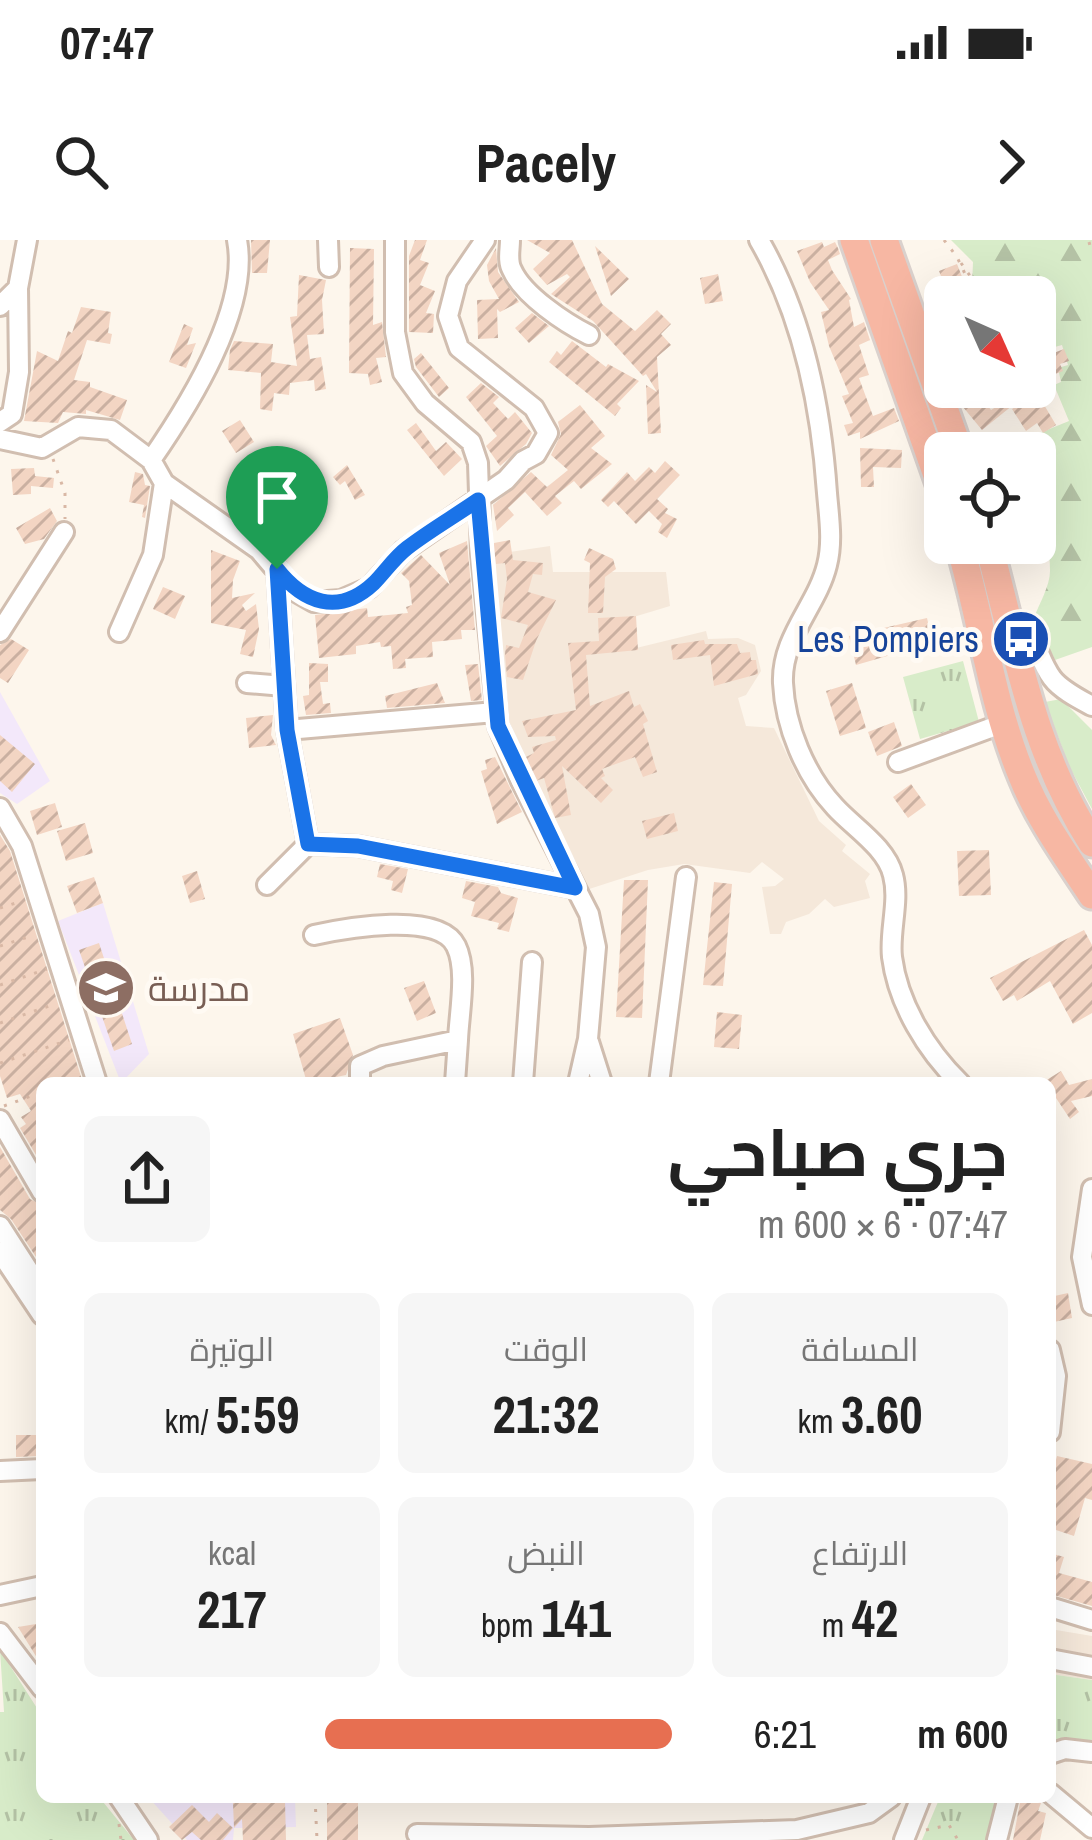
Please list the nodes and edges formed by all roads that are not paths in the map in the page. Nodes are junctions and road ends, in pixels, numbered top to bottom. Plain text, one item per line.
1 (27, 240) edge
2 (237, 240) edge
3 (328, 240) edge
4 (395, 240) edge
5 (485, 240) edge
6 (510, 240) edge
7 (759, 240) edge
8 (854, 240) edge
9 (884, 240) edge
10 (328, 267) dead end
11 (18, 288) junction
12 (0, 306) edge
13 (589, 335) dead end
14 (0, 422) edge
15 (953, 432) edge
16 (924, 438) edge
17 (0, 439) edge
18 (151, 460) junction
19 (164, 483) junction
20 (478, 500) junction
21 (64, 532) road end
22 (964, 564) edge
23 (994, 564) edge
24 (277, 569) junction
25 (1008, 619) junction
26 (0, 632) edge
27 (119, 632) dead end
28 (247, 683) dead end
29 (284, 686) junction
30 (1092, 706) edge
31 (495, 712) junction
32 (1004, 723) junction
33 (287, 730) junction
34 (898, 763) dead end
35 (0, 808) edge
36 (1092, 843) edge
37 (308, 844) junction
38 (686, 877) dead end
39 (266, 886) dead end
40 (575, 888) junction
41 (1092, 895) edge
42 (314, 935) dead end
43 (532, 962) dead end
44 (458, 1040) junction
45 (588, 1040) junction
46 (89, 1077) edge
47 (360, 1077) edge
48 (455, 1077) edge
49 (524, 1077) edge
50 (579, 1077) edge
51 (600, 1077) edge
52 (660, 1077) edge
53 (954, 1077) edge
54 (0, 1120) edge
55 (36, 1182) edge
56 (1092, 1189) edge
57 (0, 1226) edge
58 (0, 1252) edge
59 (36, 1282) edge
60 (1092, 1305) edge
61 (36, 1306) edge
62 (36, 1469) edge
63 (0, 1471) edge
64 (36, 1587) edge
65 (0, 1595) edge
66 (1056, 1609) edge
67 (1092, 1620) edge
68 (0, 1633) edge
69 (1056, 1660) edge
70 (1092, 1667) edge
71 (36, 1680) edge
72 (1056, 1752) edge
73 (1092, 1752) edge
74 (1056, 1798) edge
75 (123, 1803) edge
76 (882, 1803) edge
77 (919, 1803) edge
78 (1007, 1803) edge
79 (1092, 1828) edge
80 (417, 1834) dead end
81 (148, 1840) edge
82 (904, 1840) edge
83 (998, 1840) edge

1 - 11 street
2 - 18 street
3 - 10 street
4 - 20 street
5 - 20 street
6 - 13 street
7 - 53 street
8 - 16 highway
9 - 15 highway
11 - 12 street
11 - 14 street
17 - 18 street
18 - 19 street
19 - 24 street
19 - 27 street
20 - 24 street
20 - 31 street
21 - 26 street
22 - 32 highway
23 - 25 highway
24 - 29 street
25 - 30 street
25 - 36 highway
28 - 29 street
29 - 33 street
31 - 33 street
31 - 40 street
32 - 34 street
32 - 41 highway
33 - 37 street
35 - 46 street
37 - 39 street
37 - 40 street
38 - 52 street
40 - 45 street
42 - 44 street
43 - 49 street
44 - 47 street
44 - 48 street
45 - 50 street
45 - 51 street
54 - 55 street
56 - 60 street
57 - 59 street
58 - 61 street
62 - 63 street
64 - 65 street
66 - 67 street
68 - 71 street
69 - 70 street
72 - 73 street
74 - 79 street
75 - 81 street
76 - 80 street
77 - 82 street
78 - 83 street

